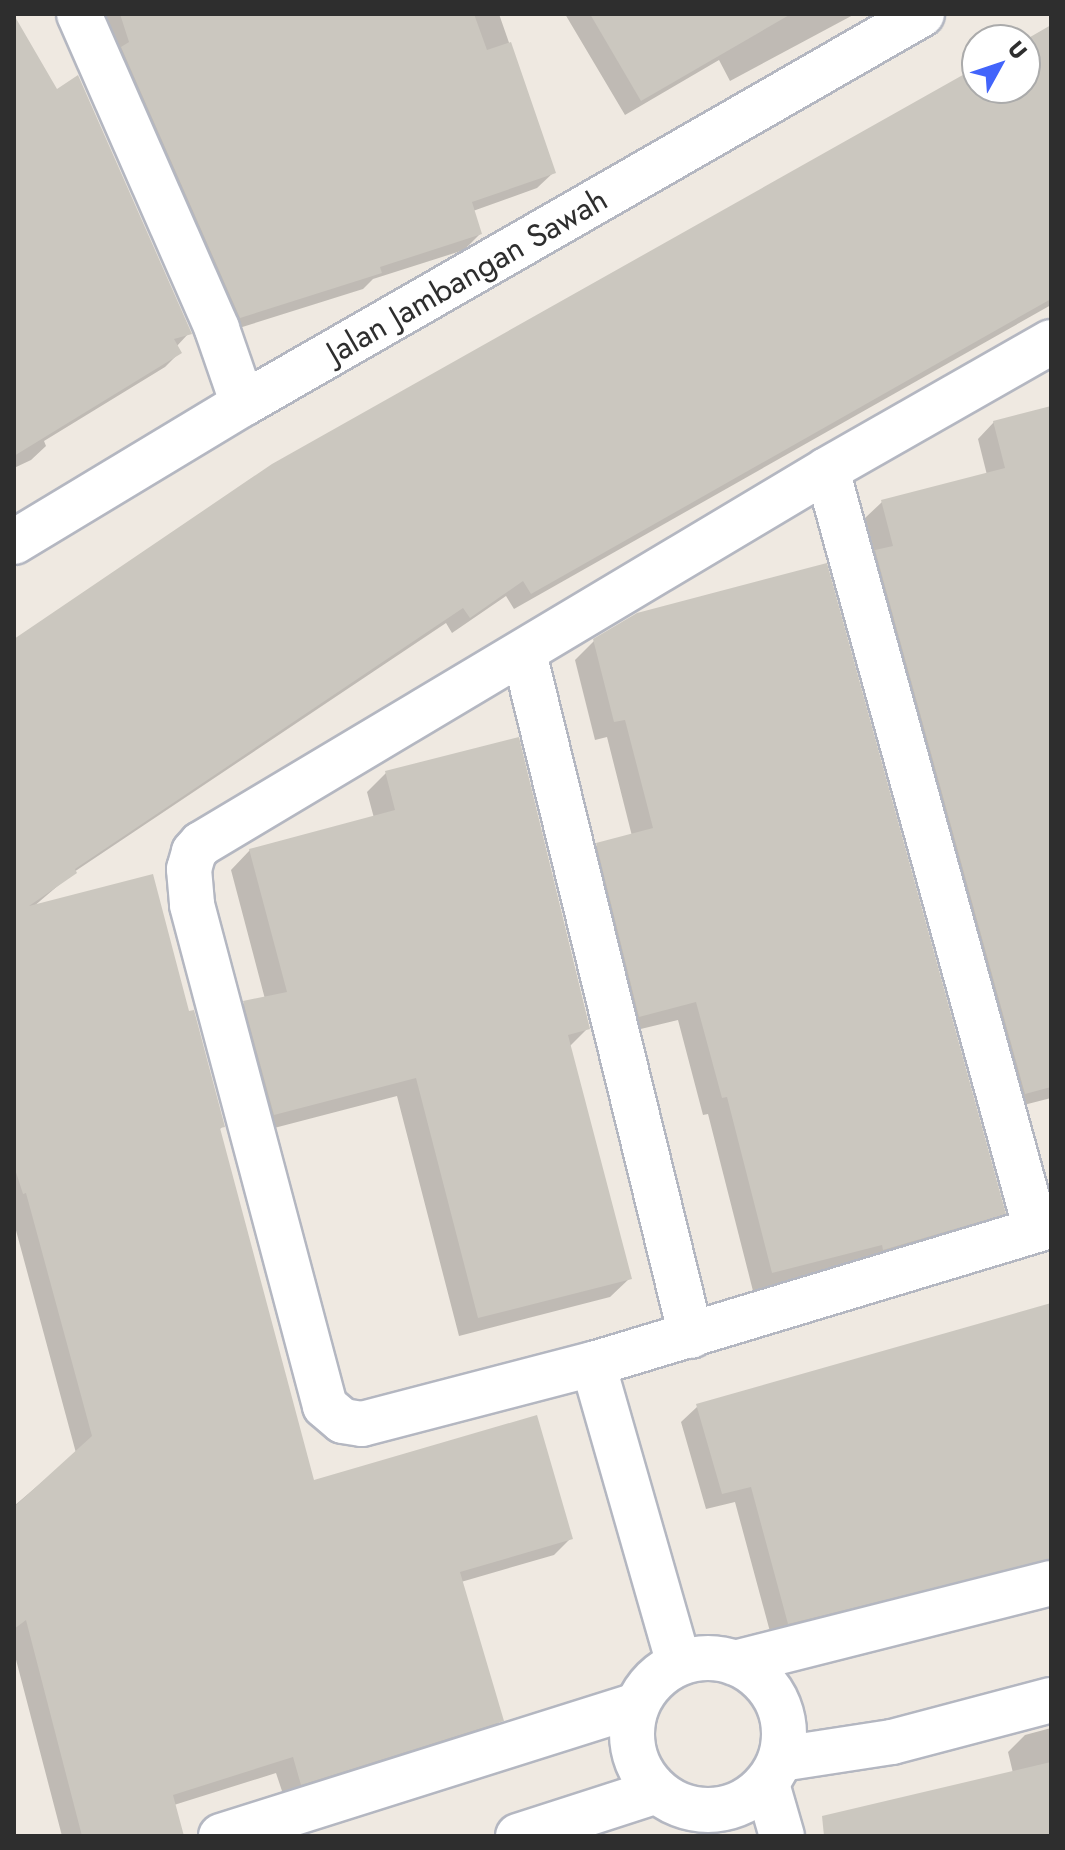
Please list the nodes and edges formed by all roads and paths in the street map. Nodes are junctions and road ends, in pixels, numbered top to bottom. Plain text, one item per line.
1 (79, 14) edge
2 (922, 14) edge
3 (1051, 342) edge
4 (243, 404) junction
5 (827, 470) junction
6 (14, 542) edge
7 (524, 653) junction
8 (1044, 1228) edge
9 (691, 1336) junction
10 (593, 1364) junction
11 (1051, 1583) edge
12 (679, 1663) junction
13 (735, 1663) junction
14 (1051, 1700) edge
15 (637, 1705) junction
16 (774, 1772) junction
17 (678, 1811) edge
18 (221, 1836) edge
19 (518, 1836) edge
20 (782, 1836) edge

1 - 4 street
2 - 4 street, Jalan Jambangan Sawah
3 - 5 street
4 - 6 street, Jalan Jambangan Sawah
5 - 7 street
5 - 8 street
7 - 9 street
7 - 10 street
8 - 9 street
9 - 10 street
10 - 12 street
11 - 13 street
12 - 13 street
12 - 15 street
13 - 16 street
14 - 16 street
15 - 17 street
15 - 18 street
16 - 17 street
16 - 20 street
17 - 19 street

